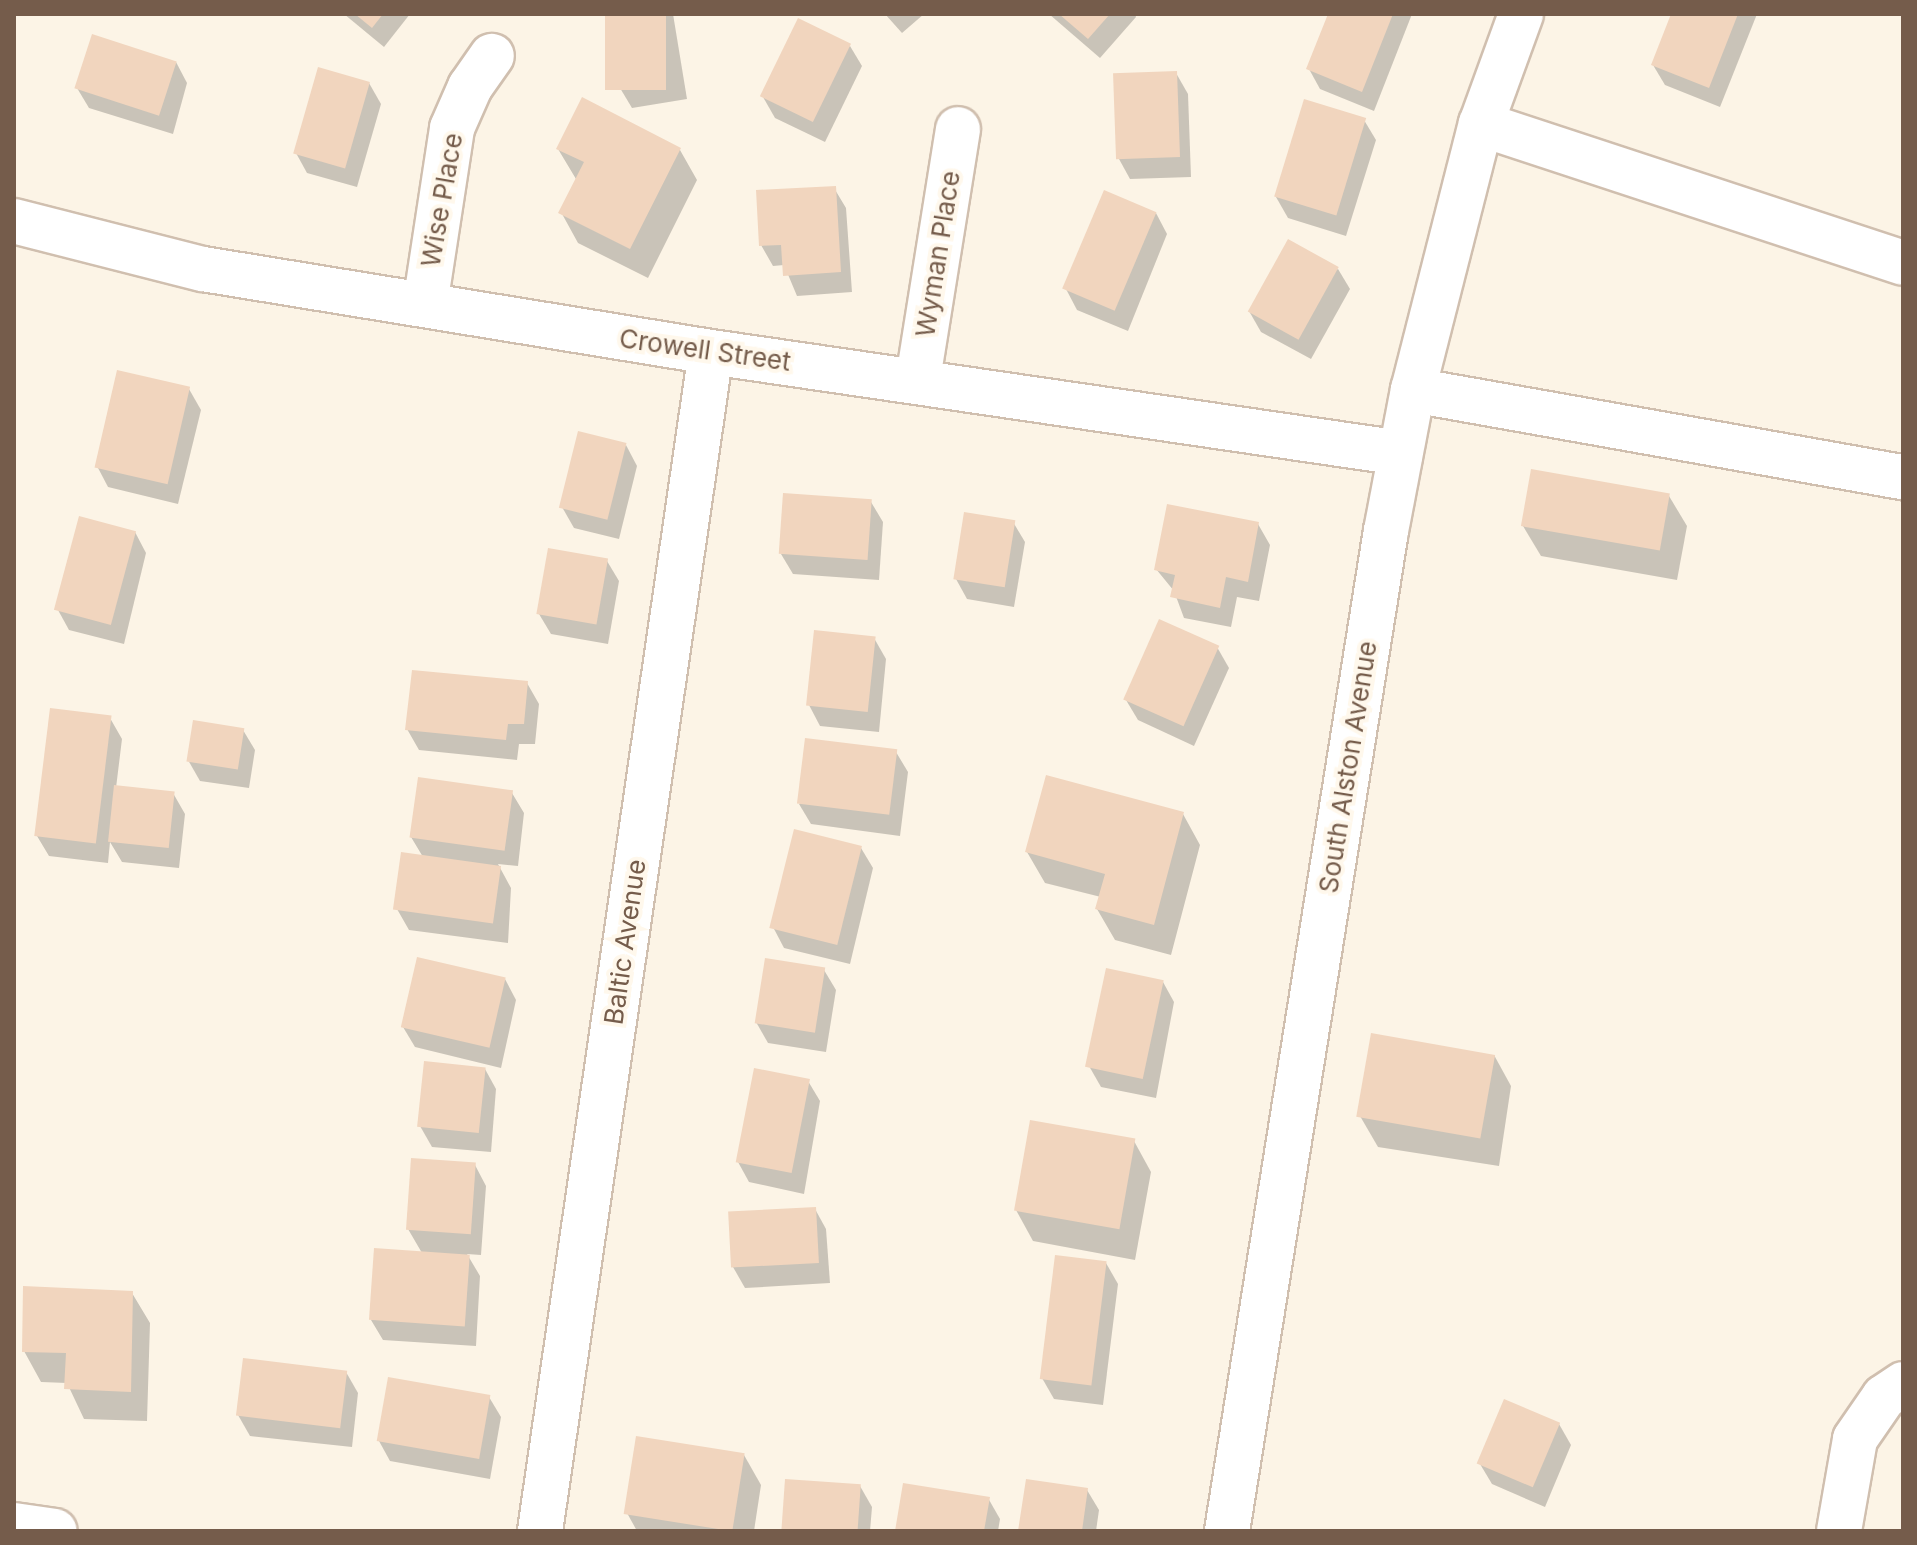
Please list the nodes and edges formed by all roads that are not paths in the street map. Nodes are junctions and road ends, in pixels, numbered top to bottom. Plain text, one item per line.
1 (1521, 14) edge
2 (492, 56) dead end
3 (1481, 124) junction
4 (958, 129) dead end
5 (14, 221) edge
6 (1903, 263) edge
7 (425, 305) junction
8 (711, 352) junction
9 (918, 379) junction
10 (1413, 390) junction
11 (1401, 453) junction
12 (1903, 477) edge
13 (1903, 1384) edge
14 (14, 1525) edge
15 (55, 1531) edge
16 (540, 1531) edge
17 (1227, 1531) edge
18 (1839, 1531) edge

1 - 3 street, South Alston Avenue
2 - 7 street, Wise Place
3 - 6 street
3 - 10 street, South Alston Avenue
4 - 9 street, Wyman Place
5 - 7 street, Crowell Street
7 - 8 street, Crowell Street
8 - 9 street, Crowell Street
8 - 16 street, Baltic Avenue
9 - 11 street, Crowell Street
10 - 11 street, South Alston Avenue
10 - 12 street
11 - 17 street, South Alston Avenue
13 - 18 street
14 - 15 street

